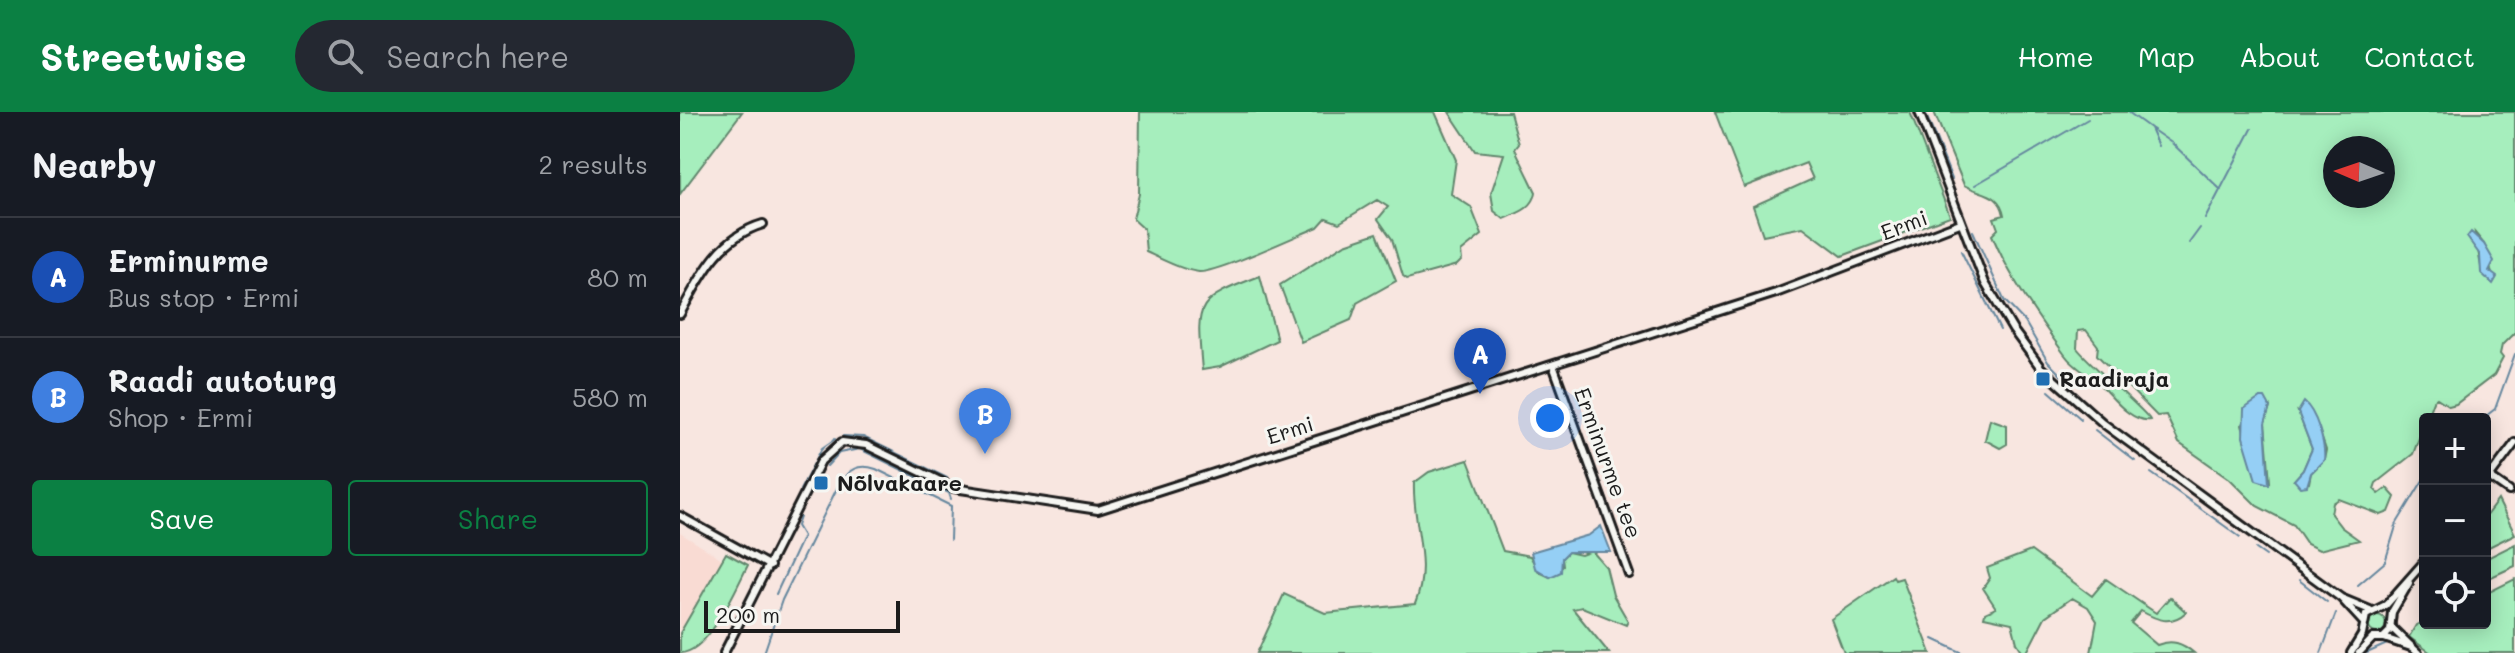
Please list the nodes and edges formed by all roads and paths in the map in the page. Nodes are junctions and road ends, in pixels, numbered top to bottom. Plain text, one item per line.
1 (1919, 112) edge
2 (1960, 223) junction
3 (763, 224) dead end
4 (680, 314) edge
5 (1553, 365) junction
6 (2515, 443) edge
7 (2491, 475) edge
8 (2491, 482) edge
9 (2509, 491) dead end
10 (680, 516) edge
11 (770, 566) junction
12 (2419, 569) edge
13 (1629, 574) dead end
14 (2409, 583) junction
15 (2341, 598) junction
16 (2375, 610) junction
17 (2391, 624) junction
18 (2363, 626) junction
19 (734, 637) junction
20 (2373, 638) junction
21 (2383, 638) junction
22 (2411, 647) junction
23 (724, 653) edge
24 (731, 653) edge
25 (2351, 653) edge
26 (2359, 653) edge
27 (2418, 653) edge

1 - 2 street
2 - 5 street, Ermi
2 - 15 street
3 - 4 street
5 - 11 street, Ermi
5 - 13 street, Erminurme tee
6 - 7 street
8 - 9 street
10 - 11 street
11 - 19 street, Ermi
12 - 14 street
14 - 16 street
14 - 17 street
15 - 16 street
15 - 18 street
16 - 17 street
16 - 18 street
17 - 21 street
17 - 22 street
18 - 20 street
18 - 25 street
19 - 23 street
19 - 24 street
20 - 21 street
20 - 26 street
21 - 22 street
22 - 27 street

